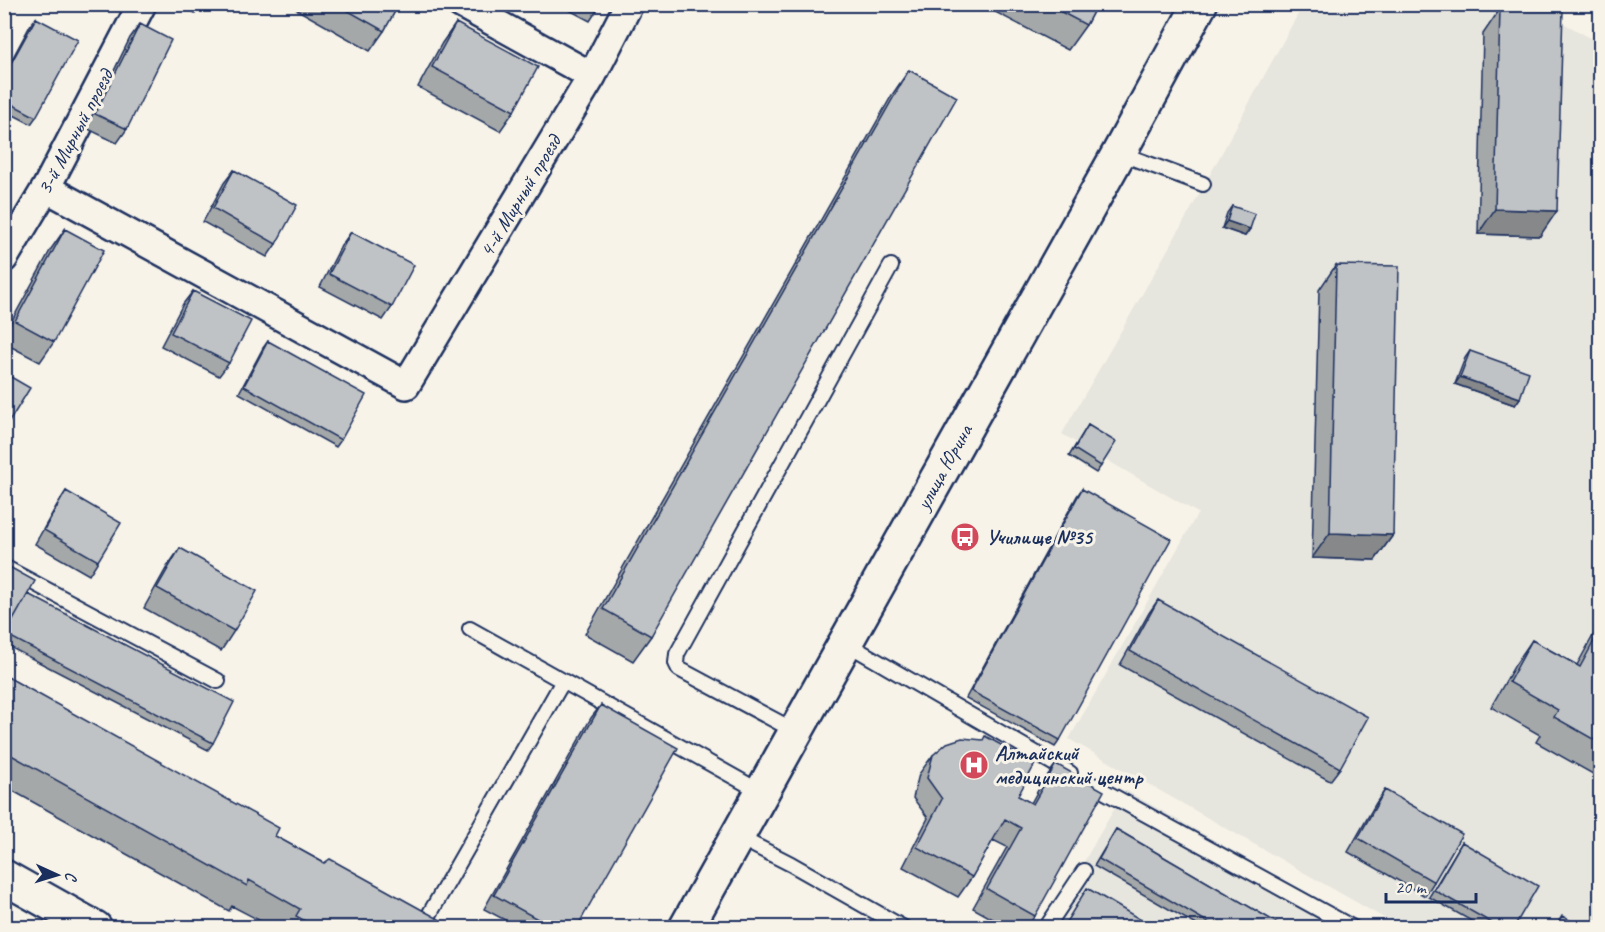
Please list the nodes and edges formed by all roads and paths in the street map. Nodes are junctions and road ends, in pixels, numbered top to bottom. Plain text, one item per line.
1 (142, 4) edge
2 (461, 4) edge
3 (629, 4) edge
4 (1200, 4) edge
5 (592, 76) junction
6 (1119, 153) junction
7 (1203, 184) dead end
8 (46, 188) junction
9 (4, 258) edge
10 (891, 266) dead end
11 (4, 567) edge
12 (470, 629) dead end
13 (846, 643) junction
14 (218, 681) dead end
15 (563, 681) junction
16 (795, 731) junction
17 (761, 792) junction
18 (738, 837) junction
19 (1084, 871) dead end
20 (4, 877) edge
21 (425, 922) edge
22 (95, 927) edge
23 (686, 927) edge
24 (904, 927) edge
25 (1046, 927) edge
26 (1353, 927) edge

1 - 8 street, 3-й Мирный проезд
2 - 5 street
3 - 5 street, 4-й Мирный проезд
4 - 6 main road, улица Юрина
5 - 8 street, 4-й Мирный проезд
6 - 7 lane
6 - 13 main road, улица Юрина
8 - 9 street, 3-й Мирный проезд
10 - 16 lane
11 - 14 lane
12 - 15 lane
13 - 16 main road, улица Юрина
13 - 26 lane
15 - 17 lane
15 - 21 lane
16 - 17 main road, улица Юрина
17 - 18 main road, улица Юрина
18 - 23 main road, улица Юрина
18 - 24 lane
19 - 25 lane
20 - 22 main road

